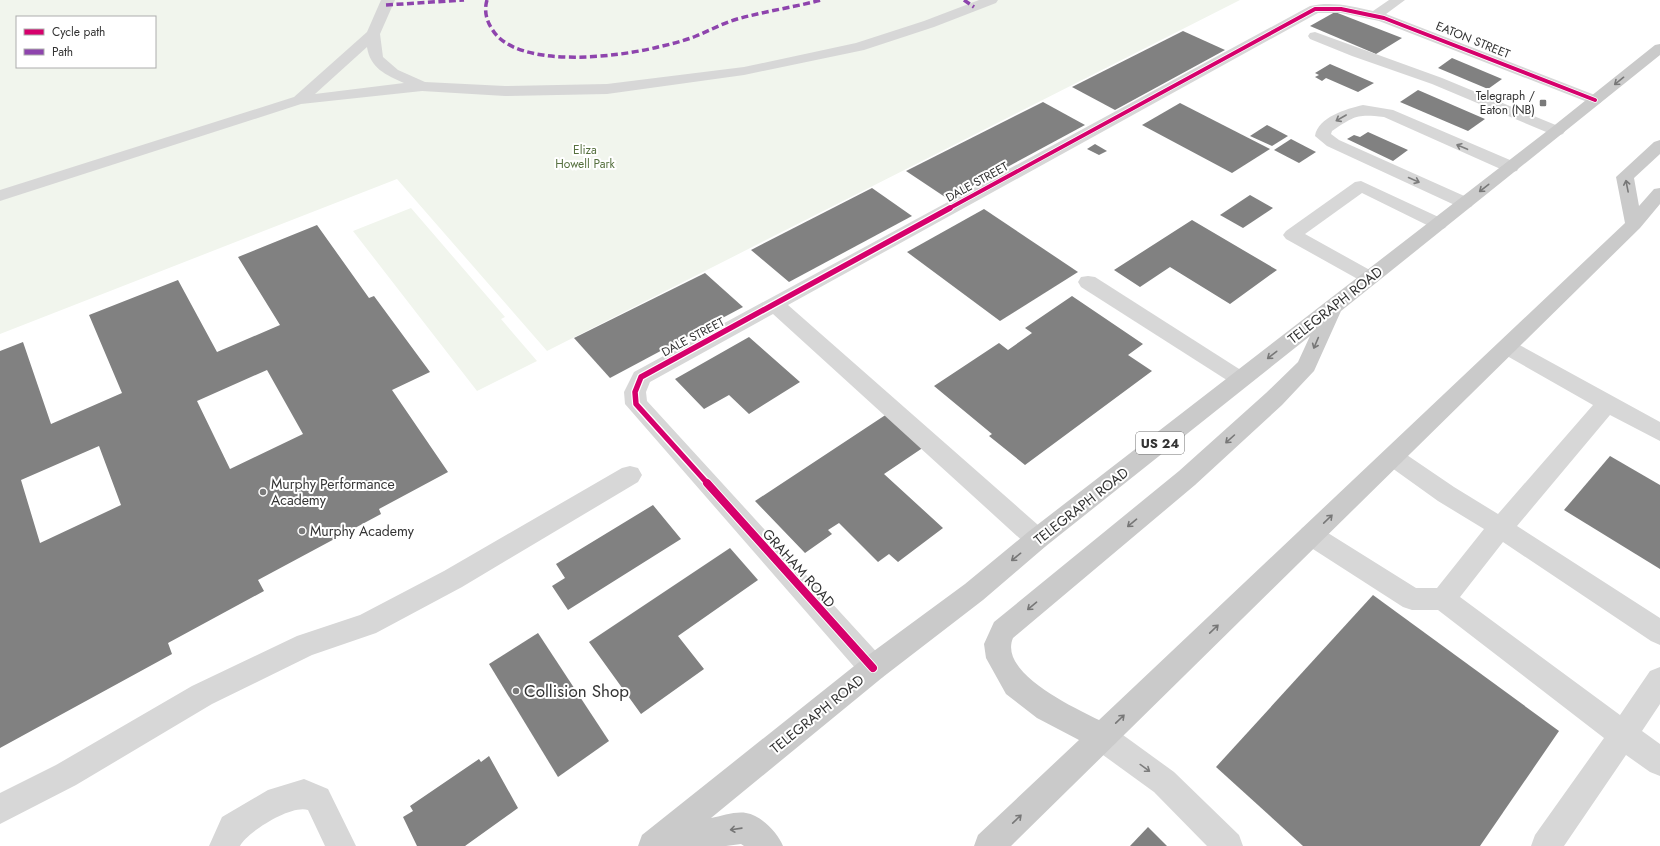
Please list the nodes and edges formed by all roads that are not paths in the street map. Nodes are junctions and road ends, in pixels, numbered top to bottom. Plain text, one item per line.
1 (388, 0) edge
2 (991, 0) edge
3 (1391, 1) edge
4 (1340, 8) joint
5 (1374, 16) junction
6 (373, 34) junction
7 (1315, 36) dead end
8 (1655, 57) edge
9 (422, 86) junction
10 (299, 100) junction
11 (1595, 100) junction
12 (1557, 131) junction
13 (1660, 145) edge
14 (1511, 167) junction
15 (1660, 193) edge
16 (3, 196) edge
17 (1465, 203) junction
18 (1439, 224) junction
19 (1634, 224) junction
20 (1370, 278) junction
21 (1088, 282) dead end
22 (776, 305) junction
23 (1332, 308) junction
24 (1507, 347) junction
25 (1240, 379) junction
26 (635, 392) joint
27 (1609, 404) junction
28 (1660, 432) edge
29 (1393, 457) junction
30 (630, 475) dead end
31 (1500, 527) junction
32 (1311, 535) junction
33 (1038, 540) junction
34 (1443, 599) junction
35 (1660, 633) edge
36 (873, 668) junction
37 (1660, 680) edge
38 (1623, 735) junction
39 (1102, 737) junction
40 (1660, 762) edge
41 (0, 809) edge
42 (657, 843) edge
43 (999, 843) edge
44 (224, 845) edge
45 (341, 846) edge
46 (768, 846) edge
47 (1228, 846) edge
48 (1546, 846) edge

1 - 6 street
2 - 9 street
3 - 5 street
4 - 5 street, EATON STREET
4 - 22 street, DALE STREET
5 - 11 street, EATON STREET
6 - 9 street
6 - 10 street
7 - 12 street
8 -> 11 main road, TELEGRAPH ROAD / US 24
9 - 10 street
10 - 16 street
11 - 12 main road, TELEGRAPH ROAD / US 24
12 - 14 main road, TELEGRAPH ROAD / US 24
19 -> 13 main road
14 -> 17 main road, TELEGRAPH ROAD / US 24
14 -> 17 street
15 - 19 main road
17 - 18 main road, TELEGRAPH ROAD / US 24
18 - 20 main road, TELEGRAPH ROAD / US 24
18 - 20 street
19 - 24 main road
20 - 23 main road, TELEGRAPH ROAD / US 24
21 - 25 street
22 - 26 street, DALE STREET
22 - 33 street
23 -> 25 main road, TELEGRAPH ROAD / US 24
23 -> 39 main road
24 - 27 street
24 - 29 main road
25 - 33 main road, TELEGRAPH ROAD / US 24
26 - 36 street, GRAHAM ROAD
27 - 28 street
27 - 31 street
29 - 31 street
32 -> 29 main road
30 - 41 street
31 - 34 street
31 - 35 street
32 - 34 street
39 -> 32 main road
33 -> 36 main road, TELEGRAPH ROAD / US 24
34 - 38 street
36 - 42 main road, TELEGRAPH ROAD / US 24
37 - 38 street
38 - 40 street
38 - 48 street
43 -> 39 main road
39 -> 47 street
46 -> 42 main road
44 - 45 street

